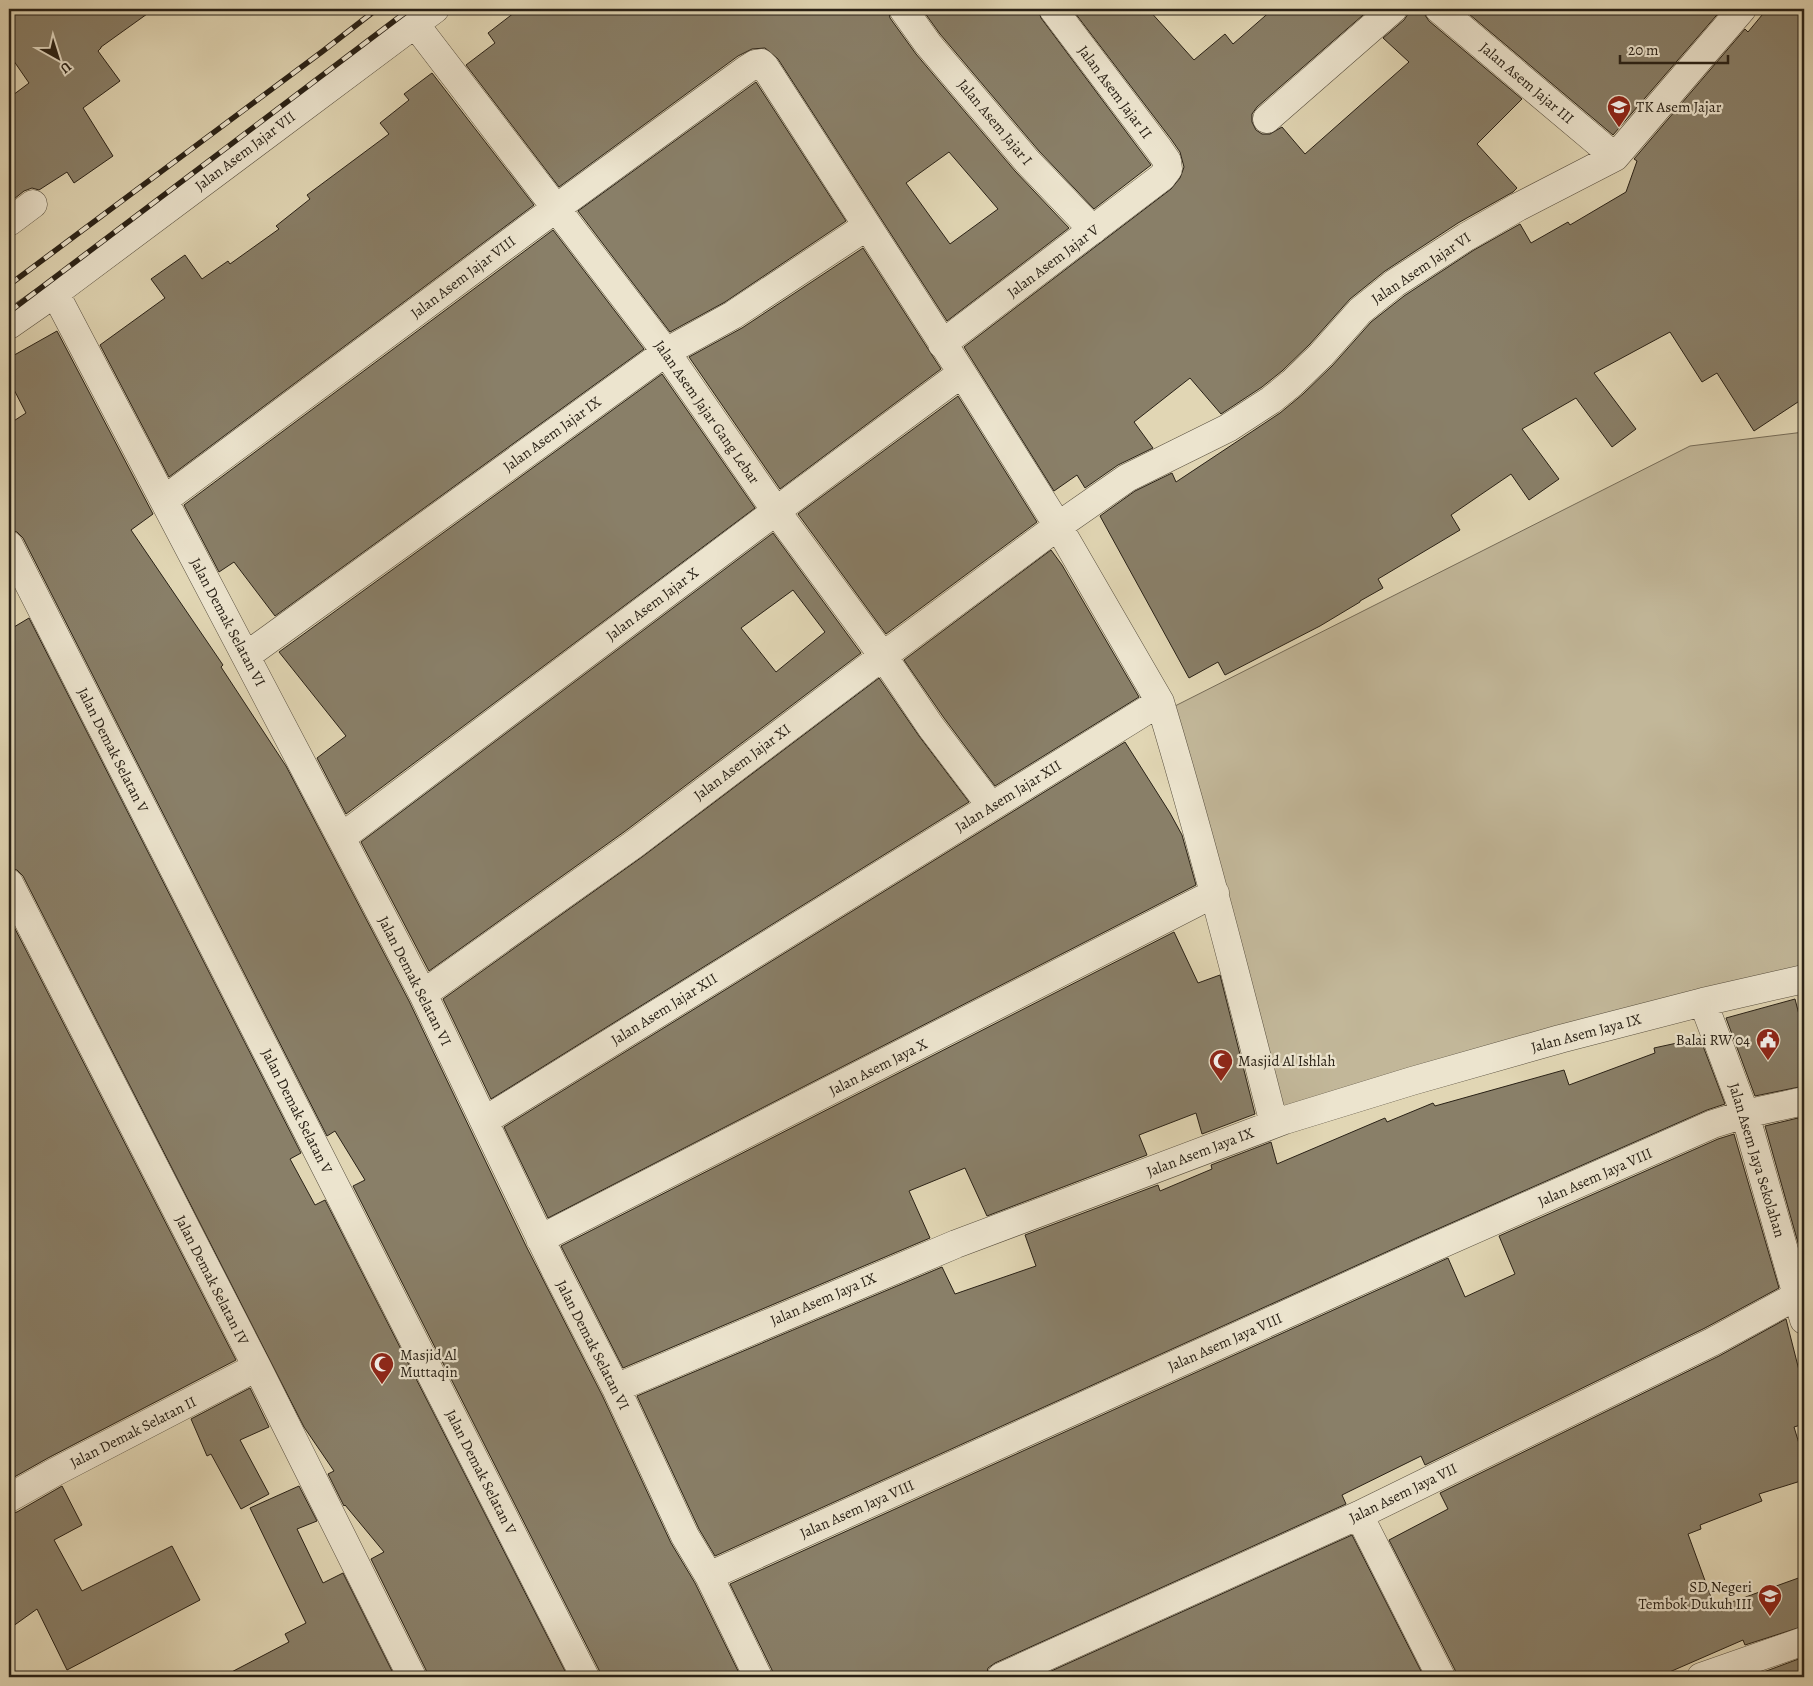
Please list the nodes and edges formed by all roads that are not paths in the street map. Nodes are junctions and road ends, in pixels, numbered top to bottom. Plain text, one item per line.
1 (903, 9) edge
2 (1393, 9) edge
3 (1439, 9) edge
4 (1742, 9) edge
5 (1064, 13) edge
6 (425, 16) edge
7 (1267, 119) dead end
8 (1615, 157) junction
9 (1162, 177) joint
10 (33, 204) dead end
11 (557, 208) junction
12 (9, 222) edge
13 (868, 226) junction
14 (1094, 230) junction
15 (55, 293) junction
16 (9, 325) edge
17 (942, 344) junction
18 (666, 352) junction
19 (962, 373) junction
20 (164, 500) junction
21 (776, 510) junction
22 (1058, 526) junction
23 (9, 545) edge
24 (246, 656) junction
25 (883, 656) junction
26 (1160, 702) junction
27 (991, 806) junction
28 (342, 837) junction
29 (9, 884) edge
30 (1215, 892) junction
31 (1804, 979) edge
32 (423, 994) junction
33 (1703, 1002) junction
34 (1804, 1101) edge
35 (1745, 1114) junction
36 (484, 1120) junction
37 (1274, 1124) junction
38 (540, 1239) junction
39 (1802, 1302) edge
40 (257, 1367) junction
41 (616, 1388) junction
42 (9, 1498) edge
43 (1359, 1515) junction
44 (709, 1576) junction
45 (1804, 1641) edge
46 (412, 1677) edge
47 (585, 1677) edge
48 (758, 1677) edge
49 (1001, 1677) edge
50 (1441, 1677) edge
51 (1701, 1677) edge

1 - 14 street, Jalan Asem Jajar I
2 - 7 street
3 - 8 street, Jalan Asem Jajar III
4 - 8 street, Jalan Asem Jajar VI
5 - 9 street, Jalan Asem Jajar II
6 - 11 street, Jalan Asem Jajar Gang Lebar
6 - 15 street, Jalan Asem Jajar VII
8 - 22 street, Jalan Asem Jajar VI
9 - 14 street, Jalan Asem Jajar V
10 - 12 street
11 - 13 street, Jalan Asem Jajar VIII
11 - 18 street, Jalan Asem Jajar Gang Lebar
11 - 20 street, Jalan Asem Jajar VIII
13 - 17 street
13 - 18 street, Jalan Asem Jajar IX
14 - 17 street, Jalan Asem Jajar V
15 - 16 street, Jalan Asem Jajar VII
15 - 20 street, Jalan Demak Selatan VI
17 - 19 street
18 - 21 street, Jalan Asem Jajar Gang Lebar
18 - 24 street, Jalan Asem Jajar IX
19 - 21 street, Jalan Asem Jajar X
19 - 22 street
20 - 24 street, Jalan Demak Selatan VI
21 - 25 street, Jalan Asem Jajar Gang Lebar
21 - 28 street, Jalan Asem Jajar X
22 - 25 street, Jalan Asem Jajar XI
22 - 26 street
23 - 47 street, Jalan Demak Selatan V
24 - 28 street, Jalan Demak Selatan VI
25 - 27 street, Jalan Asem Jajar Gang Lebar
25 - 32 street, Jalan Asem Jajar XI
26 - 27 street, Jalan Asem Jajar XII
26 - 30 street
27 - 36 street, Jalan Asem Jajar XII
28 - 32 street, Jalan Demak Selatan VI
29 - 40 street, Jalan Demak Selatan IV
30 - 37 street
30 - 38 street, Jalan Asem Jaya X
31 - 33 street, Jalan Asem Jaya IX
32 - 36 street, Jalan Demak Selatan VI
33 - 35 street, Jalan Asem Jaya Sekolahan
33 - 37 street, Jalan Asem Jaya IX
34 - 35 street, Jalan Asem Jaya VIII
35 - 39 street, Jalan Asem Jaya Sekolahan
35 - 44 street, Jalan Asem Jaya VIII
36 - 38 street, Jalan Demak Selatan VI
37 - 41 street, Jalan Asem Jaya IX
38 - 41 street, Jalan Demak Selatan VI
39 - 43 street, Jalan Asem Jaya VII
40 - 42 street, Jalan Demak Selatan II
40 - 46 street, Jalan Demak Selatan IV
41 - 44 street, Jalan Demak Selatan VI
43 - 49 street, Jalan Asem Jaya VII
43 - 50 street
44 - 48 street, Jalan Demak Selatan VI
45 - 51 street

